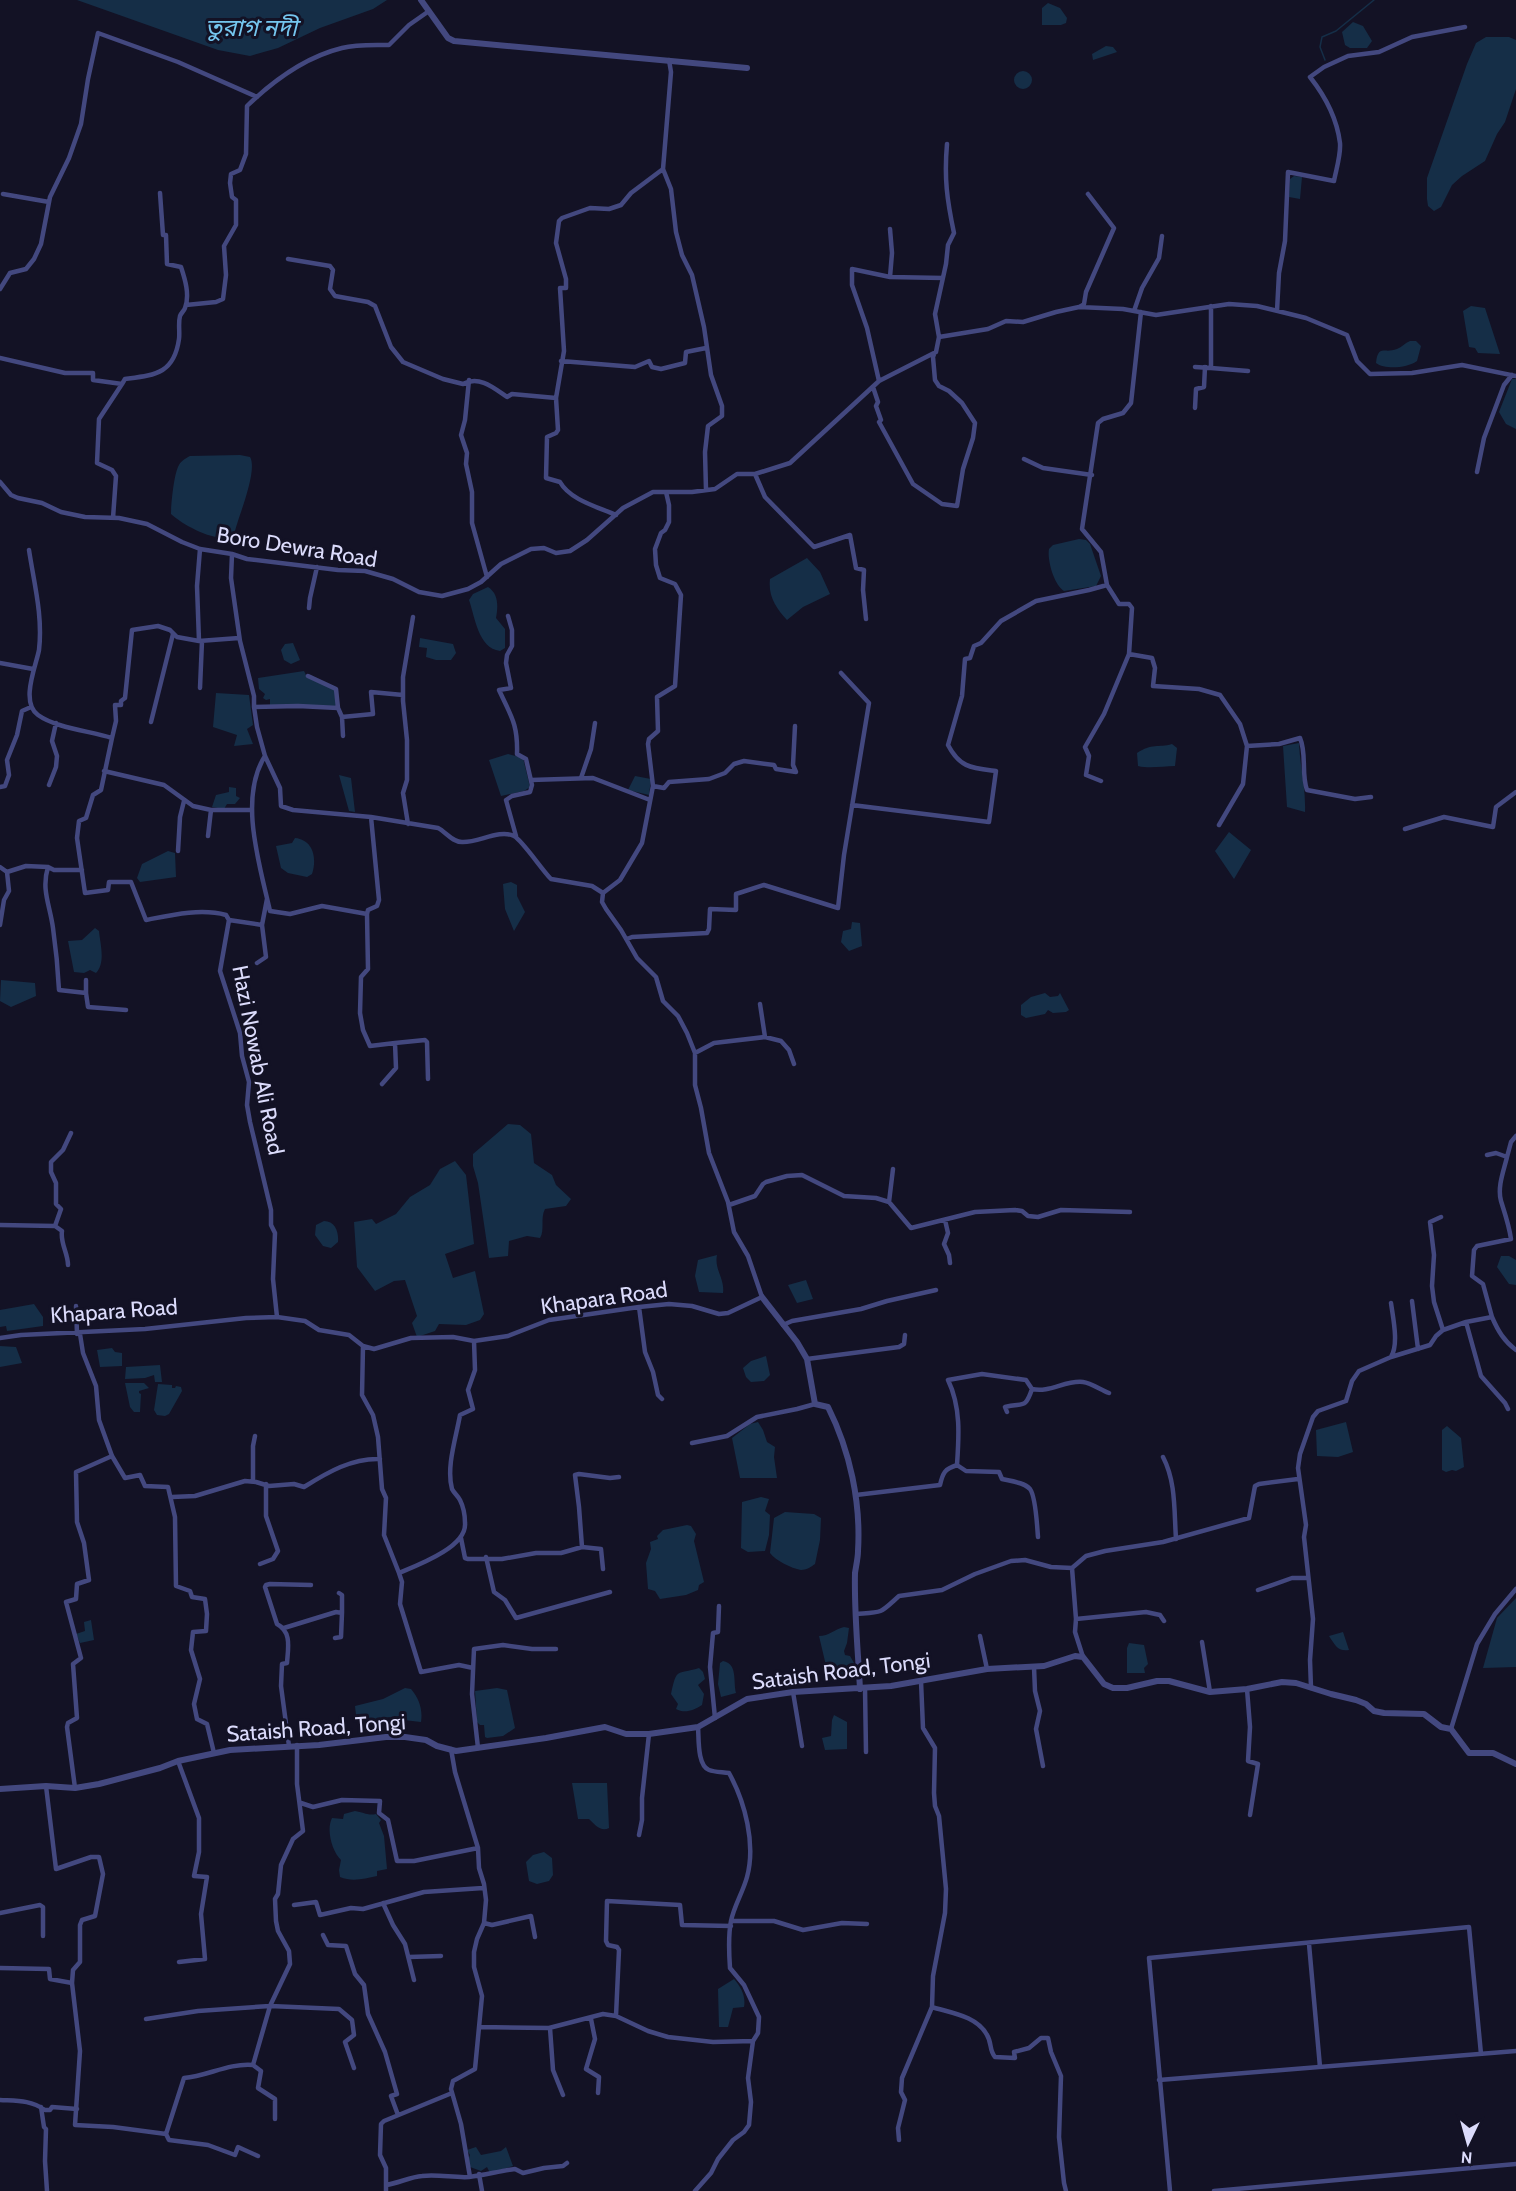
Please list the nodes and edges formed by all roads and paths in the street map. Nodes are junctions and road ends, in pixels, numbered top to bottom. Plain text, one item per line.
1 (423, 2) edge
2 (429, 11) junction
3 (1465, 27) dead end
4 (669, 60) junction
5 (747, 68) dead end
6 (257, 97) junction
7 (947, 144) dead end
8 (663, 169) junction
9 (160, 193) dead end
10 (3, 194) dead end
11 (1088, 194) dead end
12 (49, 202) junction
13 (890, 229) dead end
14 (1162, 236) dead end
15 (288, 259) dead end
16 (890, 277) junction
17 (943, 278) junction
18 (0, 289) edge
19 (186, 305) junction
20 (1211, 306) junction
21 (1079, 308) junction
22 (1134, 311) junction
23 (1277, 311) junction
24 (1142, 312) junction
25 (939, 337) junction
26 (706, 348) junction
27 (936, 352) junction
28 (0, 358) edge
29 (561, 361) junction
30 (1195, 367) dead end
31 (1208, 367) junction
32 (1248, 371) dead end
33 (1514, 375) edge
34 (469, 380) junction
35 (879, 381) junction
36 (122, 384) junction
37 (873, 387) junction
38 (556, 398) junction
39 (1195, 408) dead end
40 (1024, 459) dead end
41 (1477, 472) dead end
42 (755, 474) junction
43 (1092, 475) junction
44 (0, 482) edge
45 (706, 490) junction
46 (666, 492) junction
47 (616, 515) junction
48 (113, 518) junction
49 (200, 549) junction
50 (28, 550) dead end
51 (232, 554) junction
52 (317, 567) junction
53 (487, 577) junction
54 (1107, 585) junction
55 (309, 608) dead end
56 (508, 616) dead end
57 (413, 617) dead end
58 (866, 619) dead end
59 (173, 634) junction
60 (239, 638) junction
61 (200, 641) junction
62 (1129, 654) junction
63 (0, 663) edge
64 (33, 669) junction
65 (841, 673) dead end
66 (308, 676) dead end
67 (200, 688) dead end
68 (403, 695) junction
69 (31, 707) junction
70 (254, 707) junction
71 (338, 708) junction
72 (342, 717) junction
73 (151, 722) dead end
74 (56, 723) junction
75 (595, 723) dead end
76 (795, 726) dead end
77 (343, 736) dead end
78 (112, 738) junction
79 (1247, 746) junction
80 (265, 756) junction
81 (104, 771) junction
82 (581, 778) junction
83 (531, 780) junction
84 (1101, 780) dead end
85 (49, 785) dead end
86 (652, 786) junction
87 (0, 787) edge
88 (1516, 792) edge
89 (1371, 797) dead end
90 (650, 800) junction
91 (184, 801) junction
92 (852, 805) junction
93 (211, 810) junction
94 (252, 810) junction
95 (371, 817) junction
96 (408, 825) junction
97 (1219, 825) dead end
98 (1405, 829) dead end
99 (208, 836) dead end
100 (516, 836) junction
101 (178, 851) dead end
102 (0, 867) edge
103 (48, 867) junction
104 (82, 870) junction
105 (7, 872) junction
106 (603, 893) junction
107 (267, 896) junction
108 (367, 914) junction
109 (229, 920) junction
110 (0, 925) edge
111 (262, 925) junction
112 (627, 939) junction
113 (257, 963) dead end
114 (86, 980) dead end
115 (86, 993) junction
116 (760, 1004) dead end
117 (126, 1010) dead end
118 (765, 1037) junction
119 (395, 1043) junction
120 (695, 1053) junction
121 (794, 1064) dead end
122 (428, 1079) dead end
123 (382, 1084) dead end
124 (70, 1132) dead end
125 (1516, 1136) edge
126 (1487, 1155) dead end
127 (1507, 1157) junction
128 (893, 1169) dead end
129 (889, 1202) junction
130 (729, 1205) junction
131 (1131, 1212) dead end
132 (1441, 1218) dead end
133 (945, 1220) junction
134 (1516, 1223) edge
135 (0, 1225) edge
136 (1509, 1225) junction
137 (55, 1226) junction
138 (950, 1263) dead end
139 (68, 1265) dead end
140 (936, 1290) dead end
141 (762, 1297) junction
142 (1412, 1300) dead end
143 (1391, 1304) dead end
144 (76, 1306) dead end
145 (639, 1306) junction
146 (277, 1317) junction
147 (1492, 1317) junction
148 (1466, 1322) junction
149 (783, 1325) junction
150 (1443, 1330) junction
151 (79, 1334) junction
152 (905, 1335) dead end
153 (0, 1338) edge
154 (474, 1341) junction
155 (363, 1346) junction
156 (1418, 1348) junction
157 (1516, 1350) edge
158 (1392, 1357) junction
159 (807, 1359) junction
160 (1032, 1389) junction
161 (1109, 1393) dead end
162 (662, 1399) dead end
163 (815, 1404) junction
164 (1508, 1409) dead end
165 (1006, 1412) dead end
166 (255, 1436) dead end
167 (692, 1443) dead end
168 (112, 1456) junction
169 (1163, 1457) dead end
170 (380, 1459) junction
171 (957, 1465) junction
172 (619, 1477) dead end
173 (1298, 1479) junction
174 (256, 1482) junction
175 (266, 1484) junction
176 (856, 1494) junction
177 (172, 1497) junction
178 (1038, 1537) dead end
179 (461, 1538) junction
180 (1176, 1539) junction
181 (582, 1547) junction
182 (486, 1557) junction
183 (260, 1564) dead end
184 (1072, 1568) junction
185 (603, 1569) dead end
186 (399, 1573) junction
187 (1308, 1578) junction
188 (311, 1585) dead end
189 (1258, 1590) dead end
190 (1516, 1590) edge
191 (610, 1592) dead end
192 (339, 1593) dead end
193 (719, 1606) dead end
194 (342, 1613) junction
195 (856, 1614) junction
196 (1076, 1619) junction
197 (1164, 1621) dead end
198 (284, 1628) junction
199 (980, 1636) dead end
200 (336, 1638) dead end
201 (1202, 1642) dead end
202 (556, 1649) dead end
203 (1083, 1657) junction
204 (1034, 1667) junction
205 (473, 1668) junction
206 (987, 1669) junction
207 (921, 1681) junction
208 (1311, 1688) junction
209 (863, 1689) junction
210 (1247, 1689) junction
211 (793, 1692) junction
212 (1210, 1692) junction
213 (714, 1718) junction
214 (698, 1727) junction
215 (1451, 1729) junction
216 (649, 1734) junction
217 (297, 1745) junction
218 (289, 1746) junction
219 (802, 1746) dead end
220 (478, 1748) junction
221 (451, 1749) junction
222 (866, 1752) dead end
223 (214, 1753) junction
224 (178, 1761) junction
225 (1516, 1764) edge
226 (1043, 1766) dead end
227 (46, 1786) junction
228 (75, 1788) junction
229 (0, 1789) edge
230 (301, 1803) junction
231 (1250, 1815) dead end
232 (639, 1835) dead end
233 (478, 1848) junction
234 (483, 1888) junction
235 (383, 1902) junction
236 (294, 1905) dead end
237 (0, 1913) edge
238 (484, 1923) junction
239 (731, 1923) junction
240 (867, 1924) dead end
241 (323, 1935) dead end
242 (43, 1936) dead end
243 (535, 1937) dead end
244 (1310, 1944) junction
245 (441, 1956) dead end
246 (409, 1957) junction
247 (179, 1962) dead end
248 (0, 1968) edge
249 (414, 1980) dead end
250 (72, 1983) junction
251 (270, 2006) junction
252 (932, 2007) junction
253 (616, 2016) junction
254 (146, 2019) dead end
255 (591, 2019) junction
256 (480, 2027) junction
257 (550, 2028) junction
258 (753, 2041) junction
259 (1516, 2051) edge
260 (1481, 2054) junction
261 (253, 2065) junction
262 (1320, 2067) junction
263 (354, 2068) dead end
264 (1159, 2080) junction
265 (452, 2093) junction
266 (598, 2093) dead end
267 (563, 2095) dead end
268 (0, 2100) edge
269 (41, 2107) junction
270 (77, 2109) junction
271 (398, 2115) junction
272 (275, 2119) dead end
273 (166, 2134) junction
274 (899, 2140) dead end
275 (258, 2156) dead end
276 (567, 2163) dead end
277 (1516, 2164) edge
278 (479, 2174) junction
279 (470, 2177) junction
280 (386, 2185) junction
281 (47, 2191) edge
282 (386, 2191) edge
283 (482, 2191) edge
284 (695, 2191) edge
285 (1066, 2191) edge
286 (1170, 2191) edge
287 (1214, 2191) edge

1 - 2 street
2 - 4 street
2 - 6 street
3 - 23 street
4 - 5 street
4 - 8 street
6 - 12 street
6 - 19 street
7 - 17 street
8 - 26 street
8 - 29 street
9 - 19 street
10 - 12 street
11 - 21 street
12 - 18 street
13 - 16 street
14 - 22 street
15 - 34 street
16 - 17 street
16 - 35 street
17 - 25 street
19 - 36 street
20 - 23 street
20 - 24 street
20 - 31 street
21 - 22 street
21 - 25 street
22 - 24 street
23 - 33 street
24 - 43 street
25 - 27 street
26 - 29 street
26 - 45 street
27 - 35 street, Boro Dewra Road
27 - 37 street
28 - 36 street
29 - 38 street
30 - 31 street
31 - 32 street
31 - 39 street
33 - 41 street
34 - 38 street
34 - 53 street
35 - 37 street, Boro Dewra Road
36 - 48 street
37 - 42 street, Boro Dewra Road
38 - 47 street
40 - 43 street
42 - 45 street, Boro Dewra Road
42 - 58 street
43 - 54 street
44 - 48 street, Boro Dewra Road
45 - 46 street, Boro Dewra Road
46 - 47 street, Boro Dewra Road
46 - 86 street
47 - 53 street, Boro Dewra Road
48 - 49 street, Boro Dewra Road
49 - 51 street, Boro Dewra Road
49 - 61 street
50 - 64 street
51 - 52 street, Boro Dewra Road
51 - 60 street
52 - 53 street, Boro Dewra Road
52 - 55 street
54 - 62 street
54 - 92 street
56 - 83 street
57 - 68 street
59 - 61 street
59 - 73 street
59 - 78 street
60 - 61 street
60 - 70 street
61 - 67 street
62 - 79 street
62 - 84 street
63 - 64 street
64 - 69 street
65 - 92 street
66 - 71 street
68 - 72 street
68 - 96 street
69 - 74 street
69 - 87 street
70 - 71 street
70 - 80 street
71 - 72 street
72 - 77 street
74 - 78 street
74 - 85 street
75 - 82 street
76 - 86 street
78 - 81 street
79 - 89 street
79 - 97 street
80 - 94 street
80 - 95 street
81 - 91 street
81 - 104 street
82 - 83 street
82 - 90 street
83 - 100 street
86 - 90 street
88 - 98 street
90 - 106 street
91 - 93 street
91 - 101 street
92 - 112 street
93 - 94 street
93 - 99 street
94 - 107 street
95 - 96 street
95 - 108 street
96 - 100 street
100 - 106 street
102 - 105 street
103 - 104 street
103 - 105 street
103 - 115 street
104 - 109 street
105 - 110 street
106 - 112 street
107 - 108 street
107 - 111 street
108 - 119 street
109 - 111 street
109 - 146 street, Hazi Nowab Ali Road
111 - 113 street, Hazi Nowab Ali Road
112 - 120 street
114 - 115 street
115 - 117 street
116 - 118 street
118 - 120 street
118 - 121 street
119 - 122 street
119 - 123 street
120 - 130 street
124 - 137 street
125 - 127 street
126 - 127 street
127 - 136 street
128 - 129 street
129 - 130 street
129 - 133 street
130 - 141 street
131 - 133 street
132 - 150 street
133 - 138 street
134 - 136 street
135 - 137 street
136 - 147 street
137 - 139 street
140 - 149 street
141 - 145 street, Khapara Road
141 - 149 street
142 - 156 street
143 - 158 street
144 - 151 street
145 - 154 street, Khapara Road
145 - 162 street
146 - 151 street, Khapara Road
146 - 155 street, Khapara Road
147 - 148 street
147 - 157 street
148 - 150 street
148 - 164 street
149 - 159 street
150 - 156 street
151 - 153 street, Khapara Road
151 - 168 street
152 - 159 street
154 - 155 street, Khapara Road
154 - 179 street
155 - 170 street
156 - 158 street
158 - 173 street
159 - 163 street
160 - 161 street
160 - 165 street
160 - 171 street
163 - 167 street
163 - 176 street
166 - 174 street
168 - 177 street
168 - 228 street
169 - 180 street
170 - 175 street
170 - 186 street
171 - 176 street
171 - 178 street
172 - 181 street
173 - 180 street
173 - 187 street
174 - 175 street
174 - 177 street
175 - 183 street
176 - 195 street
177 - 223 street
179 - 182 street
179 - 186 street
180 - 184 street
181 - 182 street
181 - 185 street
182 - 191 street
184 - 195 street
184 - 196 street
186 - 205 street
187 - 189 street
187 - 208 street
188 - 198 street
190 - 215 street
192 - 194 street
193 - 213 street
194 - 198 street
194 - 200 street
195 - 209 street
196 - 197 street
196 - 203 street
198 - 218 street
199 - 206 street
201 - 212 street
202 - 205 street
203 - 204 street, Sataish Road, Tongi
203 - 212 street
204 - 206 street, Sataish Road, Tongi
204 - 226 street
205 - 220 street
206 - 207 street, Sataish Road, Tongi
207 - 209 street, Sataish Road, Tongi
207 - 252 street
208 - 210 street
208 - 215 street
209 - 211 street, Sataish Road, Tongi
209 - 222 street
210 - 212 street
210 - 231 street
211 - 213 street, Sataish Road, Tongi
211 - 219 street
213 - 214 street, Sataish Road, Tongi
214 - 216 street, Sataish Road, Tongi
214 - 239 street
215 - 225 street
216 - 220 street, Sataish Road, Tongi
216 - 232 street
217 - 218 street, Sataish Road, Tongi
217 - 221 street, Sataish Road, Tongi
217 - 230 street
218 - 223 street, Sataish Road, Tongi
220 - 221 street, Sataish Road, Tongi
221 - 233 street
223 - 224 street, Sataish Road, Tongi
224 - 228 street, Sataish Road, Tongi
224 - 247 street
227 - 228 street, Sataish Road, Tongi
227 - 229 street, Sataish Road, Tongi
227 - 250 street
230 - 233 street
230 - 251 street
233 - 234 street
234 - 235 street
234 - 238 street
235 - 236 street
235 - 246 street
237 - 242 street
238 - 243 street
238 - 256 street
239 - 240 street
239 - 253 street
239 - 258 street
241 - 271 street
244 - 260 street
244 - 262 street
244 - 264 street
245 - 246 street
246 - 249 street
248 - 250 street
250 - 270 street
251 - 254 street
251 - 261 street
251 - 263 street
252 - 274 street
252 - 285 street
253 - 255 street
253 - 258 street
255 - 257 street
255 - 266 street
256 - 257 street
256 - 265 street
257 - 267 street
258 - 284 street
259 - 260 street
260 - 262 street
261 - 272 street
261 - 273 street
262 - 264 street
264 - 286 street
265 - 271 street
265 - 279 street
268 - 269 street
269 - 270 street
269 - 281 street
270 - 273 street
271 - 280 street
273 - 275 street
276 - 278 street
277 - 287 street
278 - 279 street
278 - 283 street
279 - 280 street
280 - 282 street

